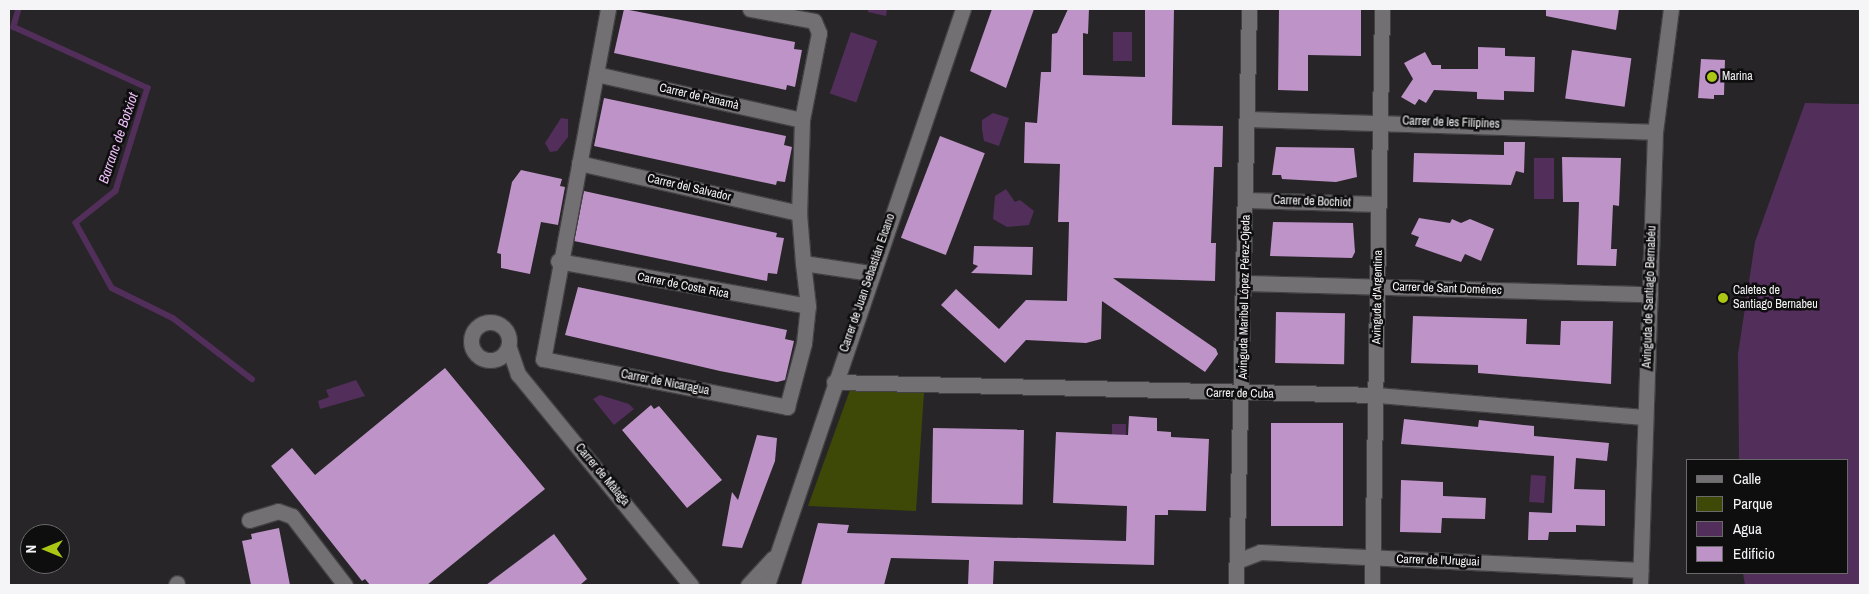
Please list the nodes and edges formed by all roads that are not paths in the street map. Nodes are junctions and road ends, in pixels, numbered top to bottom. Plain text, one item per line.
1 (608, 9) edge
2 (750, 9) edge
3 (963, 9) edge
4 (1249, 9) edge
5 (1382, 9) edge
6 (1671, 9) edge
7 (596, 74) junction
8 (1247, 119) junction
9 (802, 120) junction
10 (1381, 121) junction
11 (1655, 132) junction
12 (579, 163) junction
13 (1246, 200) junction
14 (1379, 204) junction
15 (799, 213) junction
16 (558, 261) junction
17 (803, 263) junction
18 (871, 273) junction
19 (1245, 283) junction
20 (1378, 287) junction
21 (1650, 294) junction
22 (808, 306) junction
23 (509, 348) junction
24 (487, 360) junction
25 (518, 374) junction
26 (834, 382) junction
27 (1243, 394) junction
28 (1377, 395) junction
29 (1646, 417) junction
30 (249, 520) dead end
31 (774, 557) junction
32 (1372, 558) junction
33 (1237, 561) junction
34 (1641, 570) junction
35 (689, 581) edge
36 (345, 585) edge
37 (701, 585) edge
38 (748, 585) edge
39 (767, 585) edge
40 (1236, 585) edge
41 (1372, 585) edge
42 (1640, 585) edge

1 - 7 street
2 - 9 street
3 - 18 street, Carrer de Juan Sebastián Elcano
4 - 8 street, Avinguda Maribel López Pérez-Ojeda
5 - 10 street, Avinguda d'Argentina
6 - 11 street, Avinguda de Santiago Bernabéu
7 - 9 street, Carrer de Panamà
7 - 12 street
8 - 10 street, Carrer de les Filipines
8 - 13 street, Avinguda Maribel López Pérez-Ojeda
9 - 15 street
10 - 11 street, Carrer de les Filipines
10 - 14 street, Avinguda d'Argentina
11 - 21 street, Avinguda de Santiago Bernabéu
12 - 15 street, Carrer del Salvador
12 - 16 street
13 - 14 street, Carrer de Bochiot
13 - 19 street, Avinguda Maribel López Pérez-Ojeda
14 - 20 street, Avinguda d'Argentina
15 - 17 street
16 - 22 street, Carrer de Costa Rica
16 - 22 street, Carrer de Nicaragua
17 - 18 street
17 - 22 street
18 - 26 street, Carrer de Juan Sebastián Elcano
19 - 20 street, Carrer de Sant Doménec
19 - 27 street, Avinguda Maribel López Pérez-Ojeda
20 - 21 street, Carrer de Sant Doménec
20 - 28 street, Avinguda d'Argentina
21 - 29 street, Avinguda de Santiago Bernabéu
23 - 24 street
23 - 24 street
23 - 25 street, Carrer de Màlaga
24 - 25 street, Carrer de Màlaga
25 - 35 street, Carrer de Màlaga
26 - 27 street, Carrer de Cuba
26 - 31 street, Carrer de Juan Sebastián Elcano
27 - 28 street, Carrer de Cuba
27 - 33 street, Avinguda Maribel López Pérez-Ojeda
28 - 29 street, Carrer de Cuba
28 - 32 street, Avinguda d'Argentina
29 - 34 street, Avinguda de Santiago Bernabéu
30 - 36 street
31 - 38 street, Carrer de Juan Sebastián Elcano
31 - 39 street, Carrer de Juan Sebastián Elcano
32 - 33 street, Carrer de l'Uruguai
32 - 34 street, Carrer de l'Uruguai
32 - 41 street, Avinguda d'Argentina
33 - 40 street, Avinguda Maribel López Pérez-Ojeda
34 - 42 street, Avinguda de Santiago Bernabéu
35 - 37 street, Carrer de Màlaga

